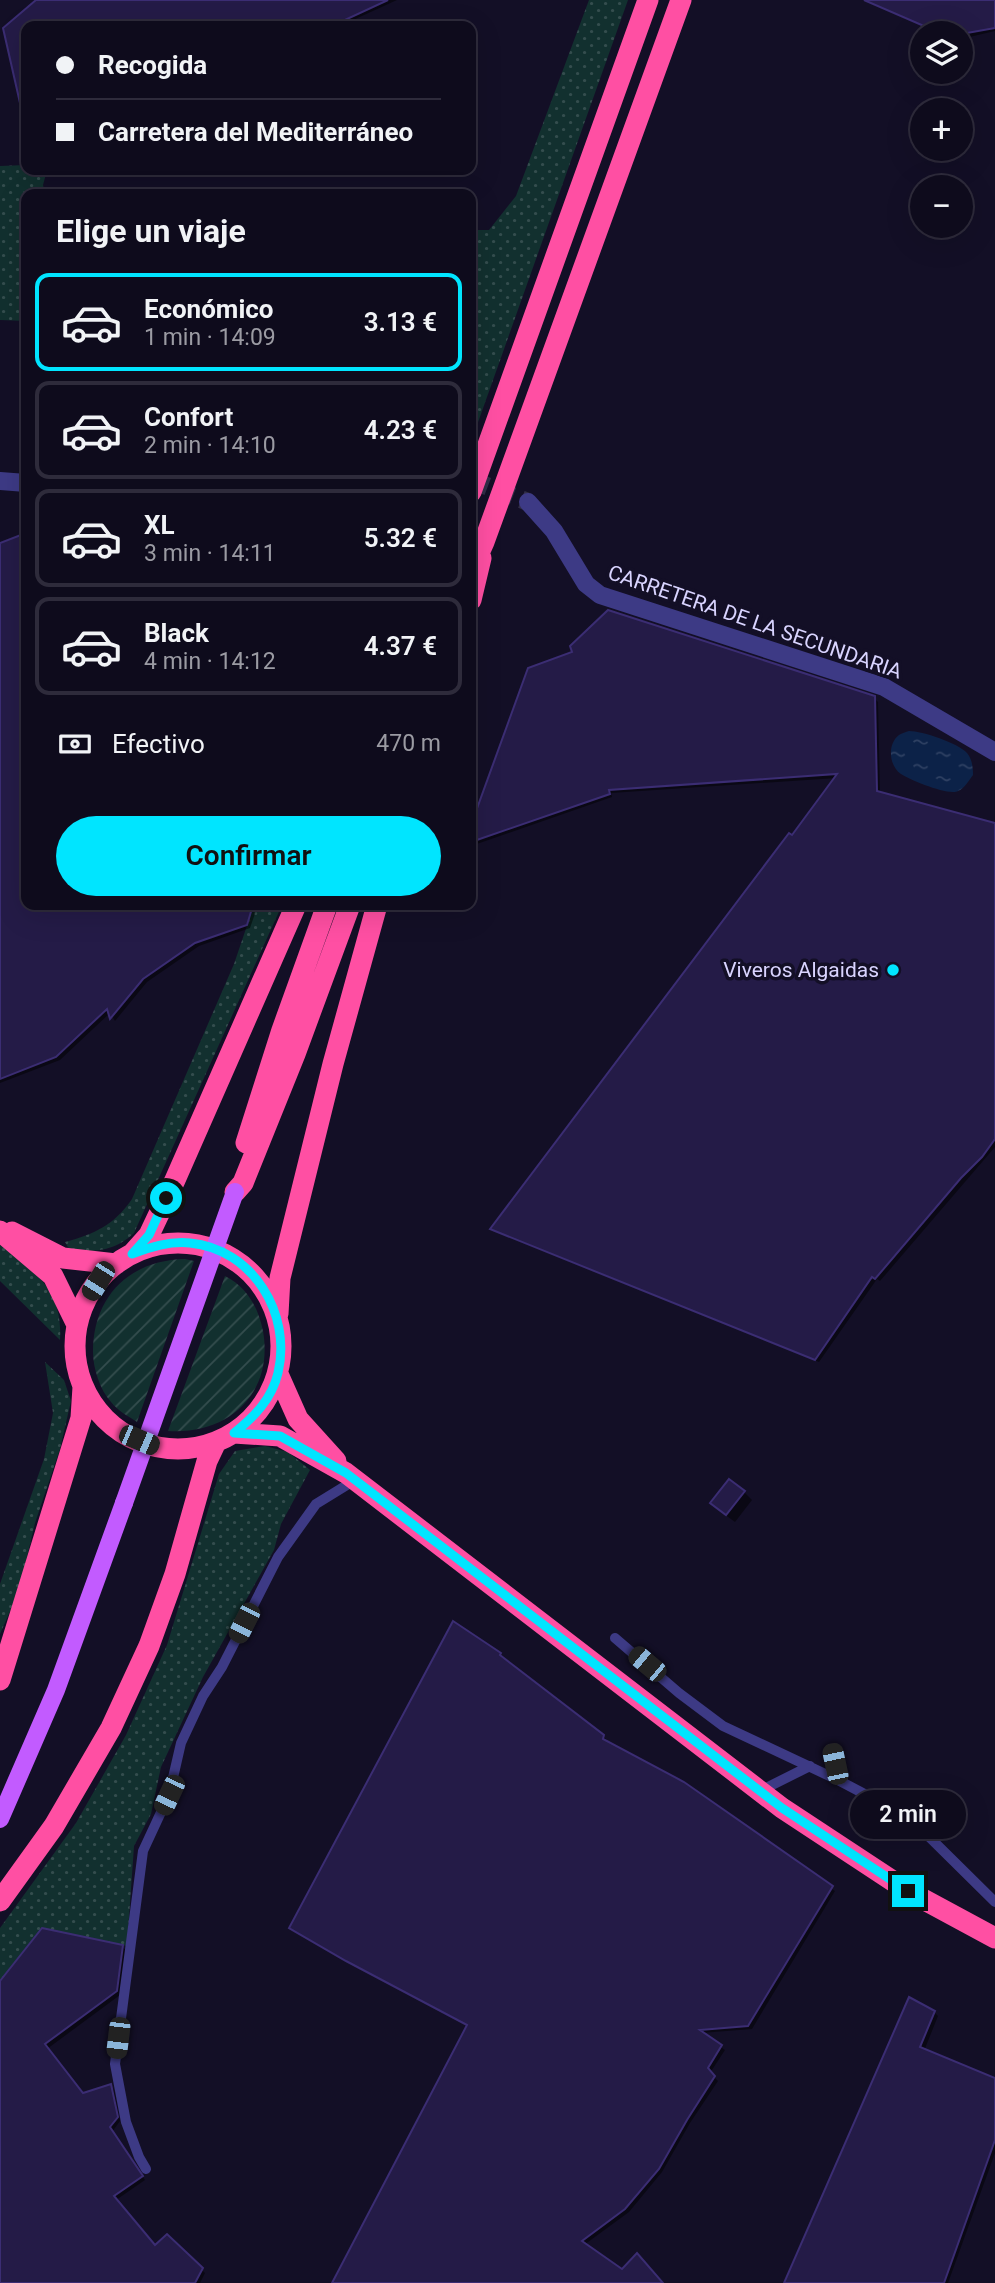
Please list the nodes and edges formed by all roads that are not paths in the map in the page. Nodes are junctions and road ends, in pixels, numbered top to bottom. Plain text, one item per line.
1 (648, 0) edge
2 (681, 0) edge
3 (476, 478) edge
4 (0, 481) edge
5 (21, 483) edge
6 (528, 502) tunnel mouth
7 (484, 542) junction
8 (476, 560) edge
9 (476, 584) edge
10 (995, 752) edge
11 (294, 910) edge
12 (325, 910) edge
13 (348, 910) edge
14 (376, 910) edge
15 (235, 1192) junction
16 (0, 1226) edge
17 (0, 1231) edge
18 (124, 1259) junction
19 (278, 1317) junction
20 (77, 1325) junction
21 (278, 1374) junction
22 (83, 1387) junction
23 (225, 1438) junction
24 (351, 1476) junction
25 (615, 1638) dead end
26 (0, 1680) edge
27 (831, 1749) dead end
28 (810, 1766) junction
29 (838, 1780) junction
30 (760, 1791) junction
31 (0, 1819) edge
32 (0, 1901) edge
33 (995, 1902) edge
34 (995, 1938) edge
35 (146, 2169) dead end

1 - 3 highway
2 - 7 highway
4 - 5 street
6 - 10 street, CARRETERA DE LA SECUNDARIA
7 - 8 highway
7 - 9 highway
11 - 18 highway
12 - 15 highway
13 - 15 highway
14 - 19 highway
15 - 31 main road, bridge
16 - 18 highway
17 - 20 highway
18 - 19 highway
18 - 20 highway
19 - 21 highway
20 - 22 highway
21 - 23 highway
21 - 24 highway
22 - 23 highway
22 - 26 highway
23 - 24 highway
23 - 32 highway
24 - 30 highway
24 - 35 lane
25 - 28 lane
27 - 29 lane
28 - 29 lane
28 - 30 lane
29 - 33 lane
30 - 34 highway

